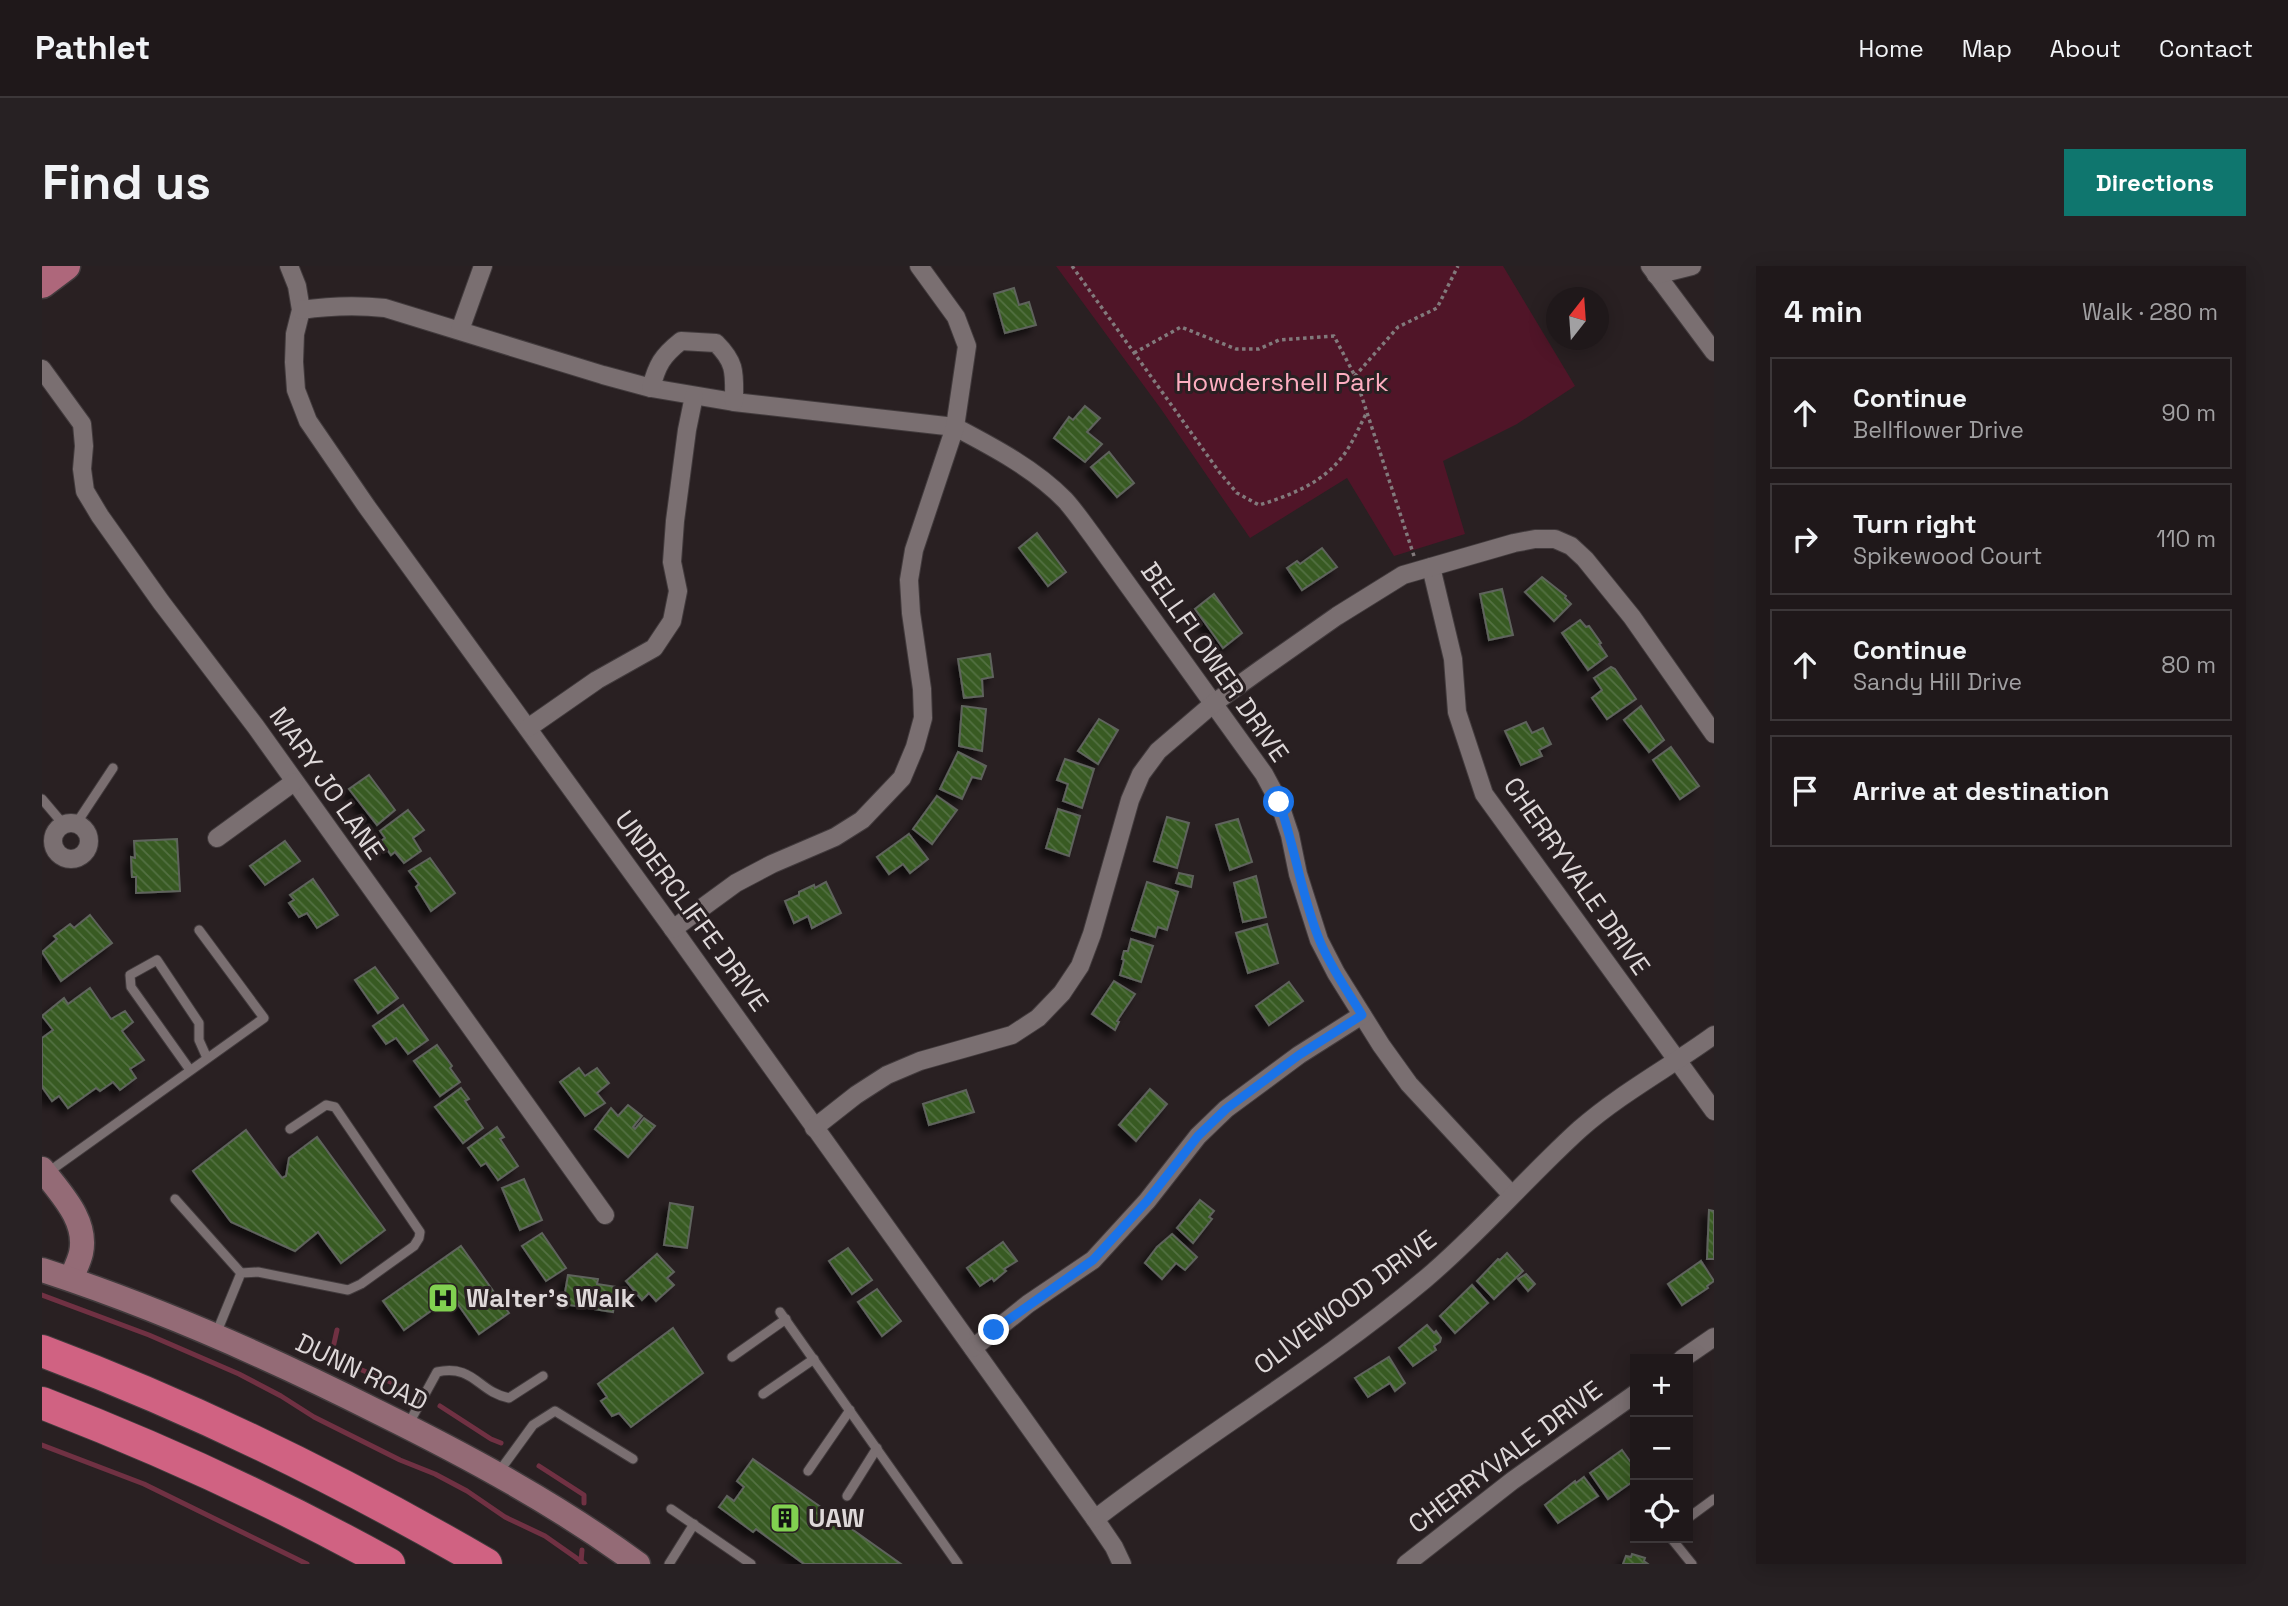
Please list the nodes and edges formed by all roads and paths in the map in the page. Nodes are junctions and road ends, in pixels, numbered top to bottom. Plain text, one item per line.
1 (66, 266) edge
2 (289, 266) edge
3 (483, 266) edge
4 (919, 266) edge
5 (1072, 266) edge
6 (1458, 266) edge
7 (1692, 266) edge
8 (1653, 270) edge
9 (42, 284) edge
10 (301, 310) junction
11 (460, 330) junction
12 (1714, 352) edge
13 (1134, 353) junction
14 (42, 369) edge
15 (1355, 376) junction
16 (651, 388) junction
17 (694, 396) junction
18 (734, 402) junction
19 (1367, 412) junction
20 (955, 428) junction
21 (1425, 569) junction
22 (1214, 703) junction
23 (528, 728) junction
24 (1714, 734) edge
25 (113, 768) dead end
26 (294, 782) junction
27 (42, 799) edge
28 (70, 824) junction
29 (217, 838) dead end
30 (49, 855) edge
31 (673, 929) junction
32 (199, 930) dead end
33 (1362, 1015) junction
34 (1714, 1035) edge
35 (207, 1058) junction
36 (1678, 1061) junction
37 (190, 1070) junction
38 (1714, 1111) edge
39 (814, 1128) junction
40 (290, 1129) dead end
41 (44, 1171) edge
42 (1511, 1194) junction
43 (175, 1199) dead end
44 (605, 1215) dead end
45 (42, 1270) edge
46 (241, 1273) junction
47 (71, 1279) junction
48 (215, 1336) junction
49 (1714, 1337) edge
50 (973, 1348) junction
51 (42, 1351) edge
52 (1689, 1354) edge
53 (732, 1357) dead end
54 (814, 1359) junction
55 (543, 1376) dead end
56 (763, 1394) dead end
57 (1630, 1398) edge
58 (42, 1403) edge
59 (850, 1410) junction
60 (408, 1426) junction
61 (877, 1448) junction
62 (633, 1459) dead end
63 (808, 1471) dead end
64 (497, 1475) junction
65 (847, 1496) dead end
66 (1714, 1499) edge
67 (671, 1509) dead end
68 (1693, 1514) edge
69 (1095, 1520) junction
70 (694, 1524) junction
71 (1675, 1543) edge
72 (389, 1564) edge
73 (486, 1564) edge
74 (638, 1564) edge
75 (668, 1564) edge
76 (751, 1564) edge
77 (958, 1564) edge
78 (1122, 1564) edge
79 (1406, 1564) edge
80 (1692, 1564) edge

1 - 9 main road
2 - 10 street, UNDERCLIFFE DRIVE
3 - 11 street
4 - 20 street
5 - 13 path
6 - 15 path
7 - 8 street
8 - 12 street
10 - 11 street, BELLFLOWER DRIVE
10 - 23 street, UNDERCLIFFE DRIVE
11 - 16 street, BELLFLOWER DRIVE
13 - 15 path
13 - 19 path
14 - 26 street, MARY JO LANE
15 - 19 path
16 - 17 street, BELLFLOWER DRIVE
16 - 18 street
17 - 18 street, BELLFLOWER DRIVE
17 - 23 street
18 - 20 street, BELLFLOWER DRIVE
19 - 21 path
20 - 22 street, BELLFLOWER DRIVE
20 - 31 street
21 - 22 street
21 - 24 street
21 - 36 street, CHERRYVALE DRIVE
22 - 33 street, BELLFLOWER DRIVE
22 - 39 street
23 - 31 street, UNDERCLIFFE DRIVE
25 - 28 lane
26 - 29 street
26 - 44 street, MARY JO LANE
27 - 28 lane
28 - 30 street
28 - 30 street
31 - 39 street, UNDERCLIFFE DRIVE
32 - 35 lane
33 - 42 street, BELLFLOWER DRIVE
33 - 50 street
34 - 36 street, OLIVEWOOD DRIVE
35 - 37 lane
35 - 37 lane
36 - 38 street, CHERRYVALE DRIVE
36 - 42 street, OLIVEWOOD DRIVE
37 - 41 lane
39 - 50 street, UNDERCLIFFE DRIVE
40 - 46 lane
41 - 47 street
42 - 69 street, OLIVEWOOD DRIVE
43 - 46 lane
45 - 47 street, DUNN ROAD
46 - 48 lane
47 - 48 street, DUNN ROAD
48 - 60 street, DUNN ROAD
49 - 52 street
50 - 69 street, UNDERCLIFFE DRIVE
51 - 73 highway
53 - 54 lane
54 - 56 lane
54 - 59 lane
55 - 60 lane
57 - 79 street, CHERRYVALE DRIVE
58 - 72 highway
59 - 61 lane
59 - 63 lane
60 - 64 street, DUNN ROAD
61 - 65 lane
61 - 77 lane
62 - 64 lane
64 - 74 street, DUNN ROAD
66 - 68 lane
67 - 70 lane
69 - 78 street, UNDERCLIFFE DRIVE
70 - 75 lane
70 - 76 lane
71 - 80 lane

